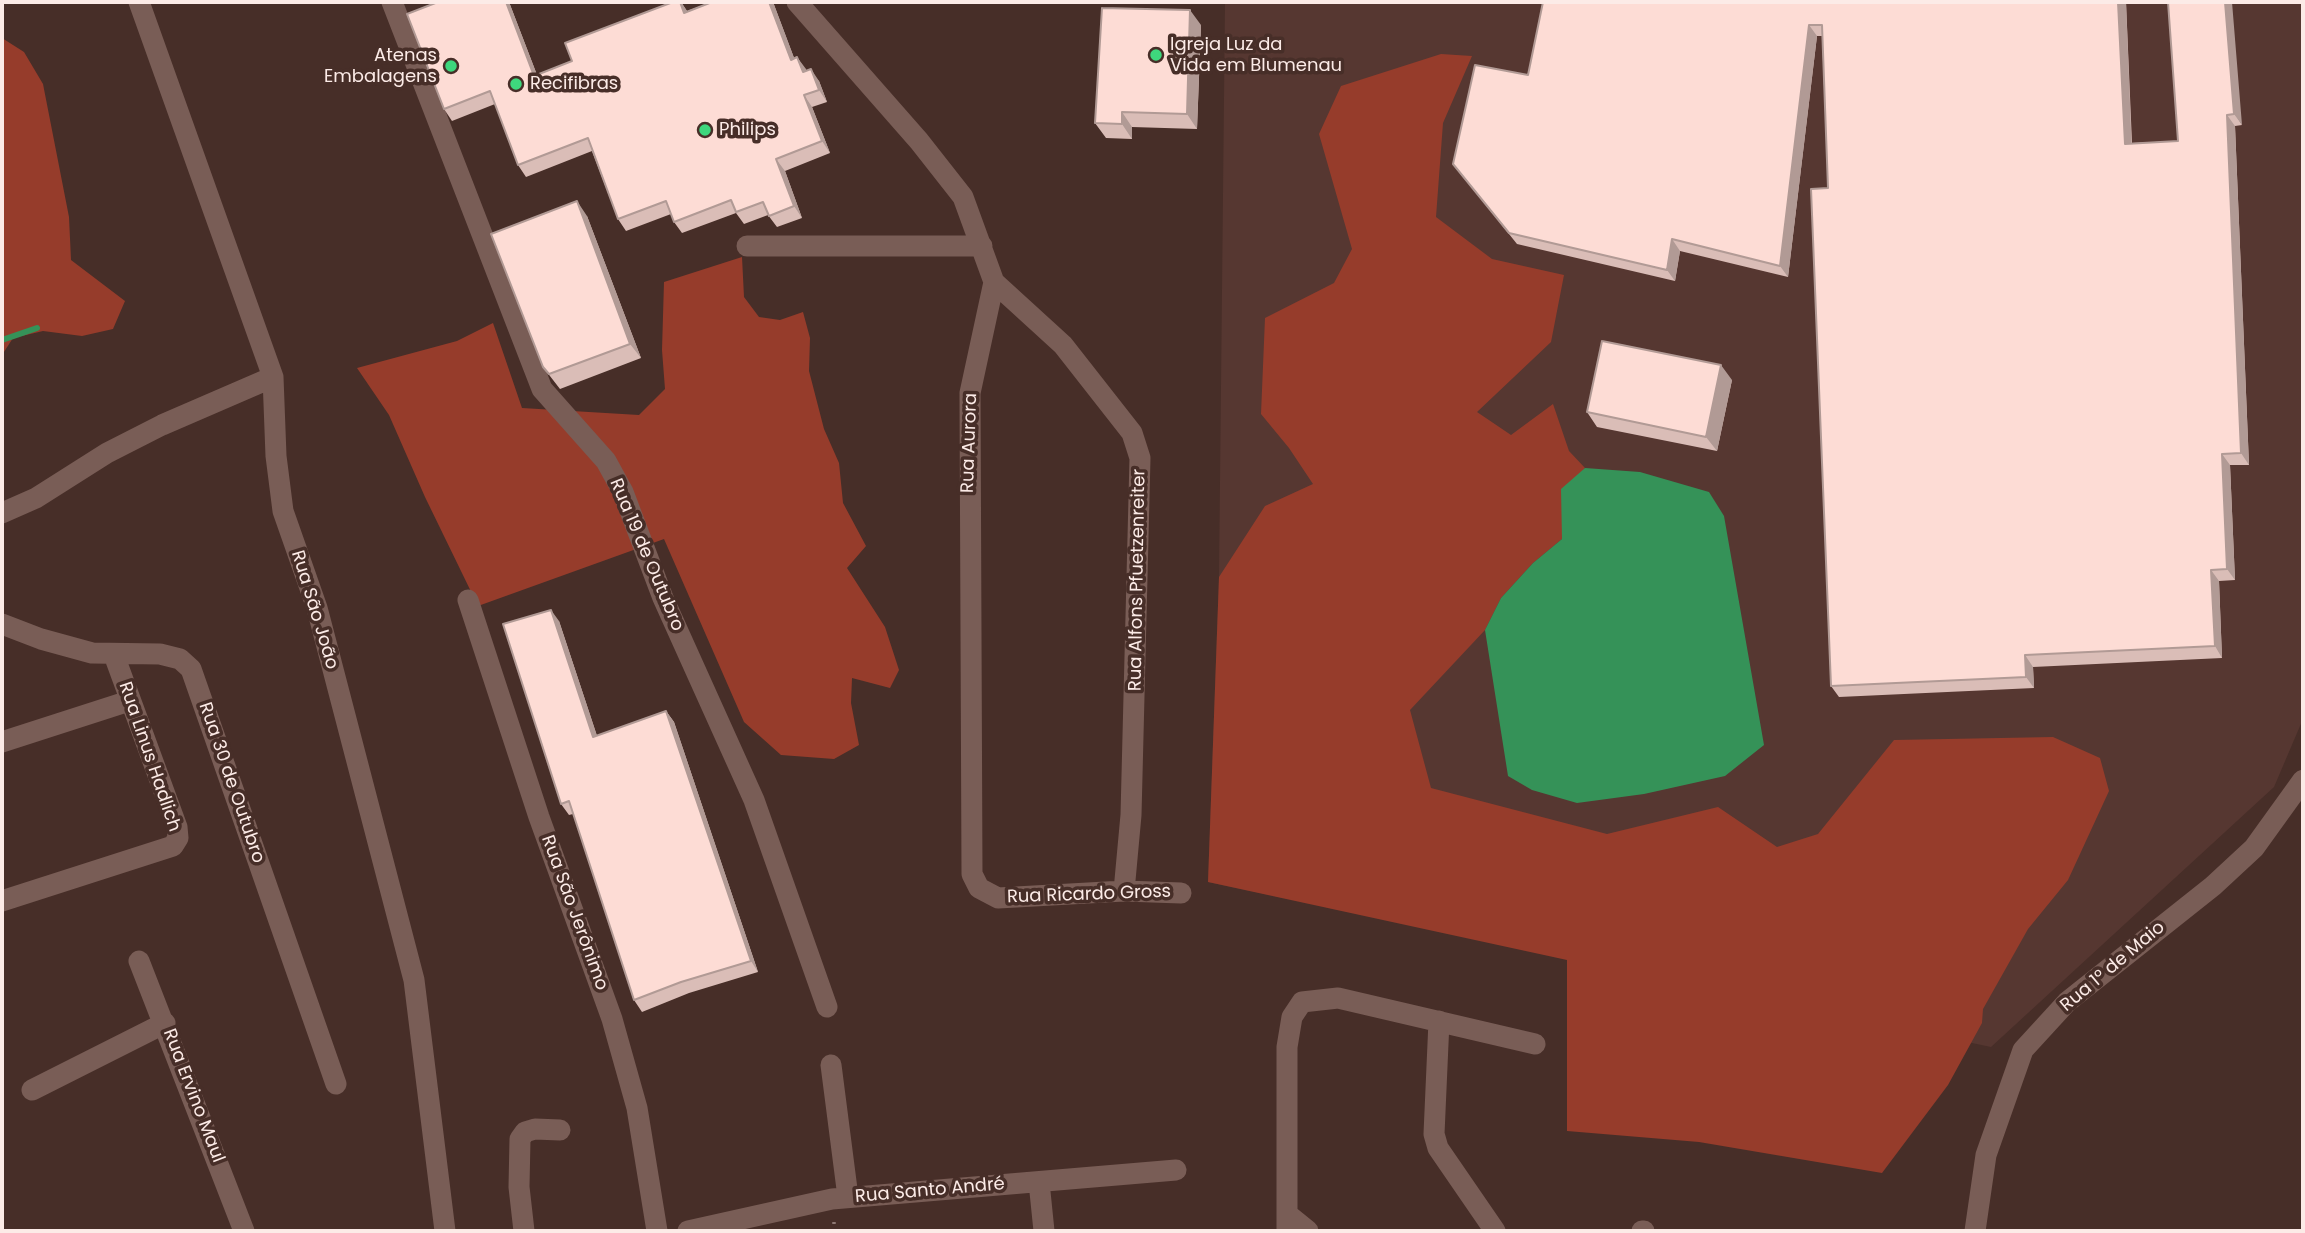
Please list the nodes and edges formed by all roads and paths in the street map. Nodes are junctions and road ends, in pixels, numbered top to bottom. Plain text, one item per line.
1 (139, 2) edge
2 (392, 2) edge
3 (797, 2) edge
4 (747, 246) dead end
5 (982, 246) junction
6 (994, 282) junction
7 (273, 377) junction
8 (2, 513) edge
9 (468, 600) dead end
10 (2, 624) edge
11 (114, 655) junction
12 (130, 701) junction
13 (2, 741) edge
14 (2303, 780) edge
15 (1124, 891) junction
16 (1181, 892) dead end
17 (998, 898) joint
18 (2, 901) edge
19 (139, 961) dead end
20 (827, 1007) dead end
21 (1439, 1021) junction
22 (164, 1023) junction
23 (1535, 1044) dead end
24 (831, 1065) dead end
25 (336, 1084) dead end
26 (32, 1090) dead end
27 (560, 1130) dead end
28 (1176, 1170) dead end
29 (1039, 1182) junction
30 (848, 1197) junction
31 (1287, 1223) edge
32 (244, 1231) edge
33 (445, 1231) edge
34 (524, 1231) edge
35 (657, 1231) edge
36 (688, 1231) edge
37 (1044, 1231) edge
38 (1308, 1231) edge
39 (1495, 1231) edge
40 (1975, 1231) edge

1 - 7 street, Rua São João
2 - 20 street, Rua 19 de Outubro
3 - 5 street
4 - 5 street
5 - 6 street
6 - 15 street, Rua Alfons Pfuetzenreiter
6 - 17 street, Rua Aurora
7 - 8 street
7 - 33 street, Rua São João
9 - 35 street, Rua São Jerônimo
10 - 11 street, Rua 30 de Outubro
11 - 12 street, Rua Linus Hadlich
11 - 25 street, Rua 30 de Outubro
12 - 13 street
12 - 18 street, Rua Linus Hadlich
14 - 40 street, Rua 1º de Maio
15 - 16 street, Rua Ricardo Gross
15 - 17 street, Rua Ricardo Gross
19 - 22 street, Rua Ervino Maul
21 - 23 street
21 - 31 street
21 - 39 street
22 - 26 street
22 - 32 street, Rua Ervino Maul
24 - 30 street
27 - 34 street
28 - 29 street, Rua Santo André
29 - 30 street, Rua Santo André
29 - 37 street
30 - 36 street, Rua Santo André
31 - 38 street

